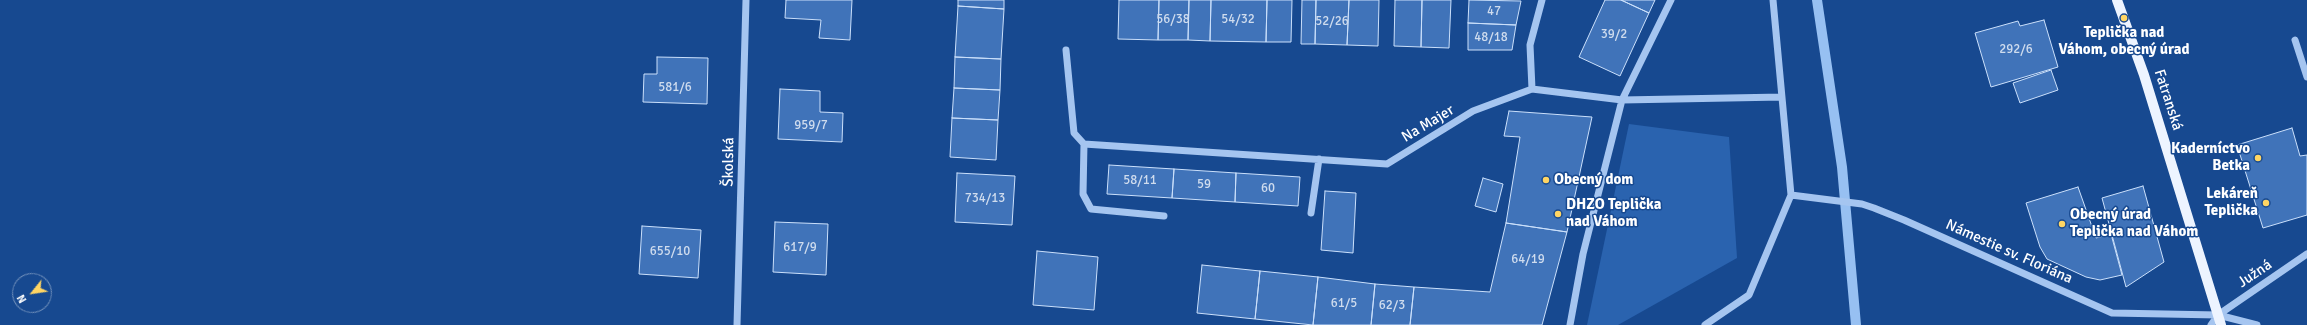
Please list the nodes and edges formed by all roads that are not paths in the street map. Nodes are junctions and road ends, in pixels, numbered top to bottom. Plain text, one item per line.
1 (746, 0) edge
2 (1542, 0) edge
3 (1671, 0) edge
4 (1773, 0) edge
5 (2117, 0) edge
6 (2295, 40) dead end
7 (1066, 50) dead end
8 (2307, 77) edge
9 (1532, 89) junction
10 (1782, 97) junction
11 (1622, 100) junction
12 (1084, 144) junction
13 (1319, 159) junction
14 (1791, 195) junction
15 (1311, 213) dead end
16 (1164, 216) dead end
17 (2307, 254) edge
18 (2219, 320) edge
19 (737, 325) edge
20 (1570, 325) edge
21 (1705, 325) edge
22 (2211, 325) edge
23 (2257, 325) edge

1 - 19 street, Školská
2 - 9 street
3 - 11 street
4 - 10 street
5 - 18 main road, Fatranská
6 - 8 street
7 - 12 street
9 - 11 street, Na Majer
9 - 13 street, Na Majer
10 - 11 street, Na Majer
10 - 14 street
11 - 20 street
12 - 13 street, Na Majer
12 - 16 street
13 - 15 street
14 - 18 street, Námestie sv. Floriána
14 - 21 street
17 - 18 street, Južná
18 - 22 street, Južná
18 - 23 street, Námestie sv. Floriána

